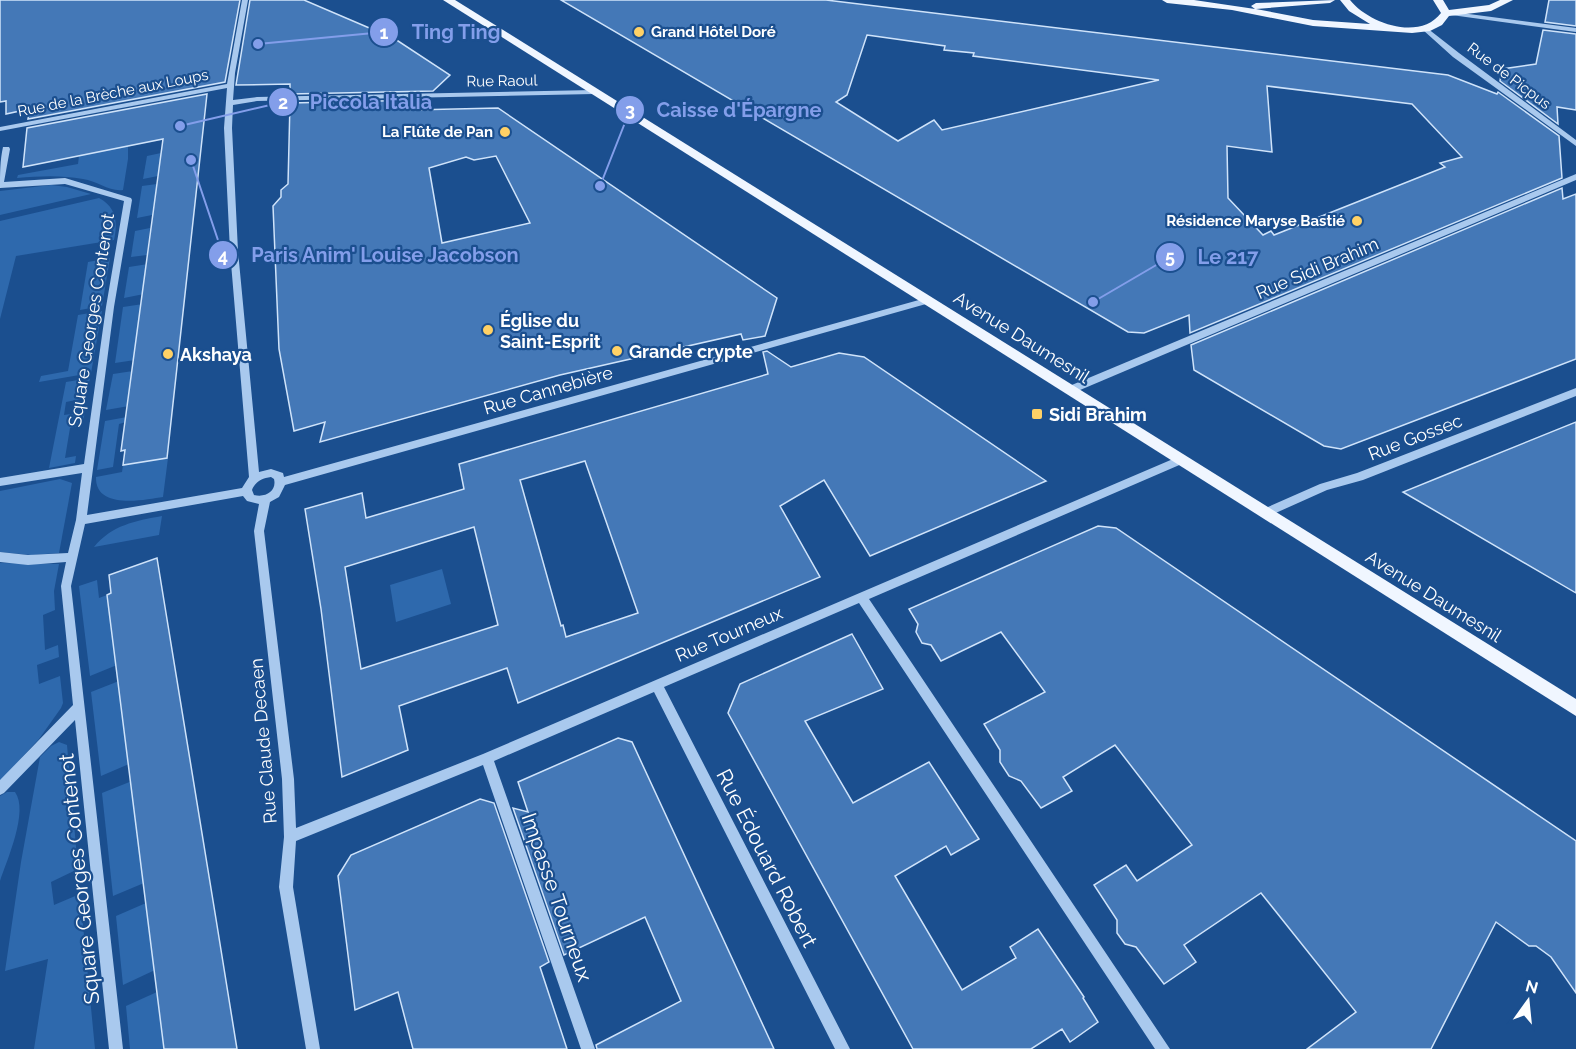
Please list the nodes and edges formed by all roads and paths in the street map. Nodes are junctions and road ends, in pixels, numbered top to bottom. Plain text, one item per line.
1 (245, 0) edge
2 (448, 0) edge
3 (1167, 0) edge
4 (1330, 0) edge
5 (1345, 0) edge
6 (1438, 0) edge
7 (1508, 0) edge
8 (1232, 7) junction
9 (1446, 13) junction
10 (1392, 28) junction
11 (1425, 29) junction
12 (1576, 30) edge
13 (231, 85) junction
14 (594, 92) junction
15 (230, 103) junction
16 (0, 129) edge
17 (1576, 144) edge
18 (6, 149) dead end
19 (1576, 177) edge
20 (0, 183) edge
21 (926, 300) junction
22 (1070, 390) junction
23 (1576, 392) edge
24 (1180, 460) junction
25 (86, 468) junction
26 (254, 478) junction
27 (0, 482) edge
28 (281, 482) junction
29 (247, 490) junction
30 (265, 501) junction
31 (1265, 513) junction
32 (81, 520) junction
33 (0, 557) edge
34 (71, 558) junction
35 (861, 597) junction
36 (657, 685) junction
37 (80, 706) junction
38 (1576, 708) edge
39 (487, 758) junction
40 (0, 789) edge
41 (290, 837) junction
42 (116, 1049) edge
43 (313, 1049) edge
44 (588, 1049) edge
45 (843, 1049) edge
46 (1163, 1049) edge

1 - 13 street
2 - 14 main road, Avenue Daumesnil
3 - 8 main road
4 - 8 main road
5 - 10 main road
6 - 9 main road
7 - 9 main road
8 - 10 main road
9 - 11 main road
9 - 12 street
10 - 11 main road
11 - 17 street, Rue de Picpus
13 - 15 street
13 - 16 street, Rue de la Brèche aux Loups
14 - 15 street, Rue Raoul
14 - 21 main road, Avenue Daumesnil
15 - 26 street
18 - 20 street, Square Georges Contenot
19 - 22 street, Rue Sidi Brahim
20 - 25 street, Square Georges Contenot
21 - 22 main road, Avenue Daumesnil
21 - 28 street, Rue Cannebière
22 - 24 main road, Avenue Daumesnil
23 - 31 street, Rue Gossec
24 - 31 main road, Avenue Daumesnil
24 - 35 street, Rue Tourneux
25 - 27 street
25 - 32 street, Square Georges Contenot
26 - 28 street
26 - 29 street
28 - 30 street, Rue Claude Decaen
29 - 30 street
29 - 32 street
30 - 41 street, Rue Claude Decaen
31 - 38 main road, Avenue Daumesnil
32 - 34 street, Square Georges Contenot
33 - 34 street
34 - 37 street, Square Georges Contenot
35 - 36 street, Rue Tourneux
35 - 46 street
36 - 39 street, Rue Tourneux
36 - 45 street, Rue Édouard Robert
37 - 40 street, Square Georges Contenot
37 - 42 street, Square Georges Contenot
39 - 41 street, Rue Tourneux
39 - 44 street, Impasse Tourneux
41 - 43 street, Rue Claude Decaen

